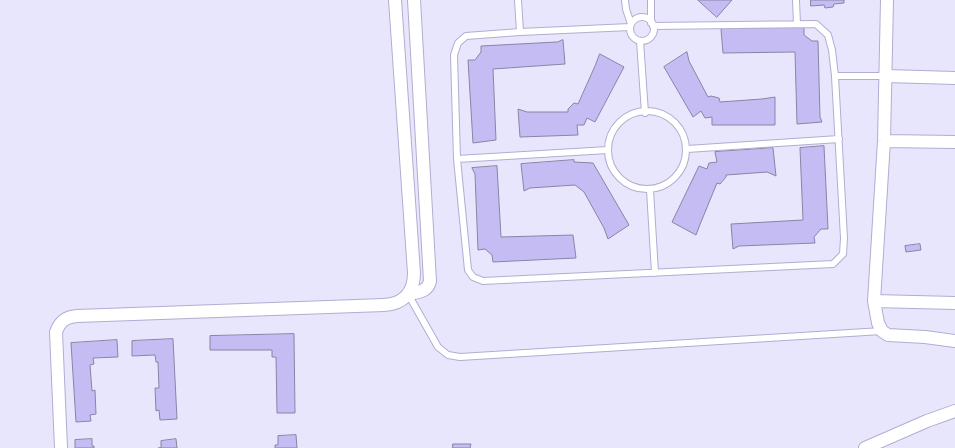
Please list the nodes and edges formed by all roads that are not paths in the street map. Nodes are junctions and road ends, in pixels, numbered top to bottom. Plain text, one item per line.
1 (395, 0) edge
2 (414, 0) edge
3 (518, 0) edge
4 (625, 0) edge
5 (651, 0) edge
6 (796, 0) edge
7 (887, 0) edge
8 (652, 24) junction
9 (797, 24) junction
10 (631, 25) junction
11 (520, 32) junction
12 (640, 41) junction
13 (835, 76) junction
14 (886, 76) junction
15 (955, 78) edge
16 (645, 113) junction
17 (839, 139) junction
18 (884, 141) junction
19 (955, 142) edge
20 (687, 149) junction
21 (608, 150) junction
22 (457, 159) junction
23 (650, 190) junction
24 (655, 273) junction
25 (408, 294) junction
26 (874, 301) junction
27 (955, 303) edge
28 (882, 331) junction
29 (955, 341) edge
30 (955, 411) edge
31 (61, 448) edge
32 (865, 448) edge

1 - 25 street
2 - 25 street
3 - 11 lane
4 - 10 lane
5 - 8 lane
6 - 9 lane
7 - 14 street
8 - 9 lane
8 - 10 lane
8 - 12 lane
9 - 13 lane
10 - 11 lane
10 - 12 lane
11 - 22 lane
12 - 16 lane
13 - 14 lane
13 - 17 lane
14 - 15 street
14 - 18 street
16 - 20 lane
16 - 21 lane
17 - 20 lane
17 - 24 lane
18 - 19 street
18 - 26 street
20 - 23 lane
21 - 22 lane
21 - 23 lane
22 - 24 lane
23 - 24 lane
25 - 28 lane
25 - 31 street
26 - 27 street
26 - 28 street
28 - 29 street
30 - 32 street

